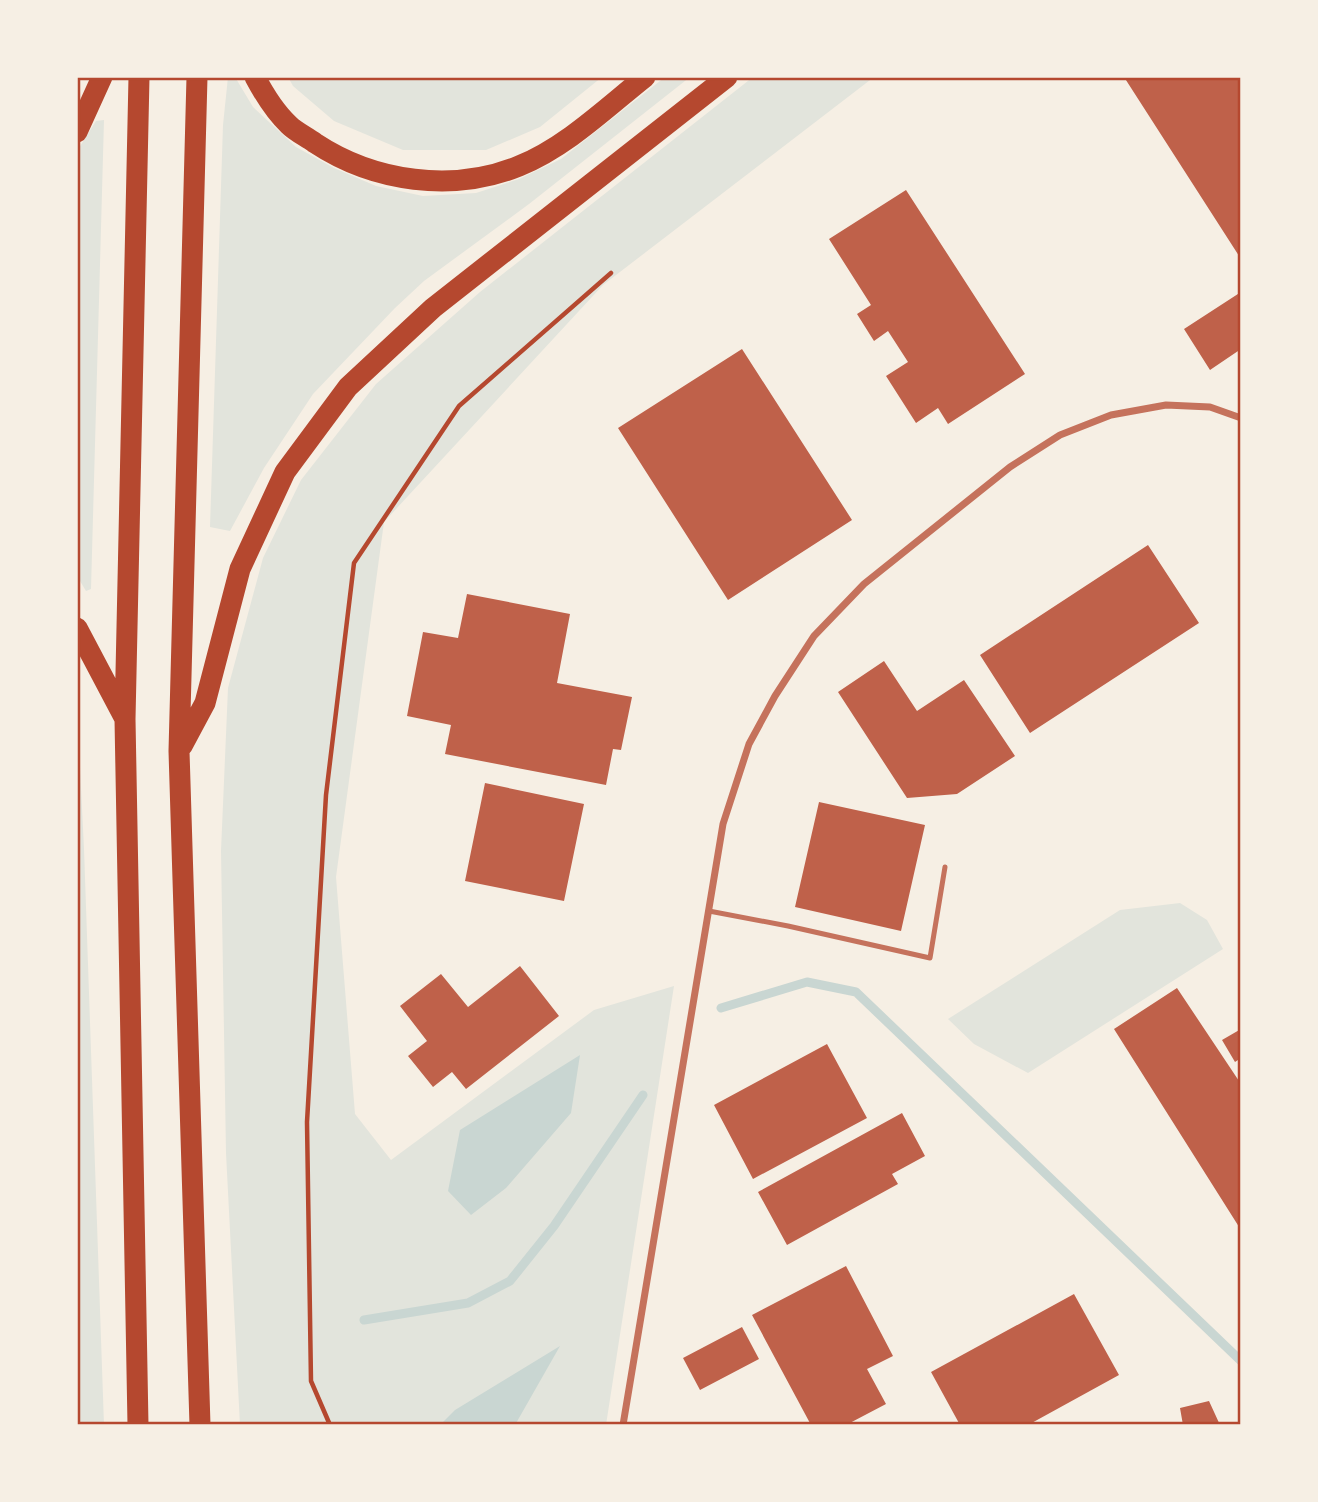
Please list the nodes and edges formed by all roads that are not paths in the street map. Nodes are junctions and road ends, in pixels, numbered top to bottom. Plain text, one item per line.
1 (102, 77) edge
2 (139, 77) edge
3 (197, 77) edge
4 (255, 77) edge
5 (645, 77) edge
6 (727, 77) edge
7 (77, 132) edge
8 (1241, 417) edge
9 (77, 628) edge
10 (125, 719) junction
11 (179, 751) junction
12 (945, 867) dead end
13 (709, 911) junction
14 (138, 1425) edge
15 (200, 1425) edge
16 (623, 1425) edge

1 - 7 highway
2 - 10 highway
3 - 11 highway
4 - 5 highway
6 - 11 highway
8 - 13 street
9 - 10 highway
10 - 14 highway
11 - 15 highway
12 - 13 lane
13 - 16 street

